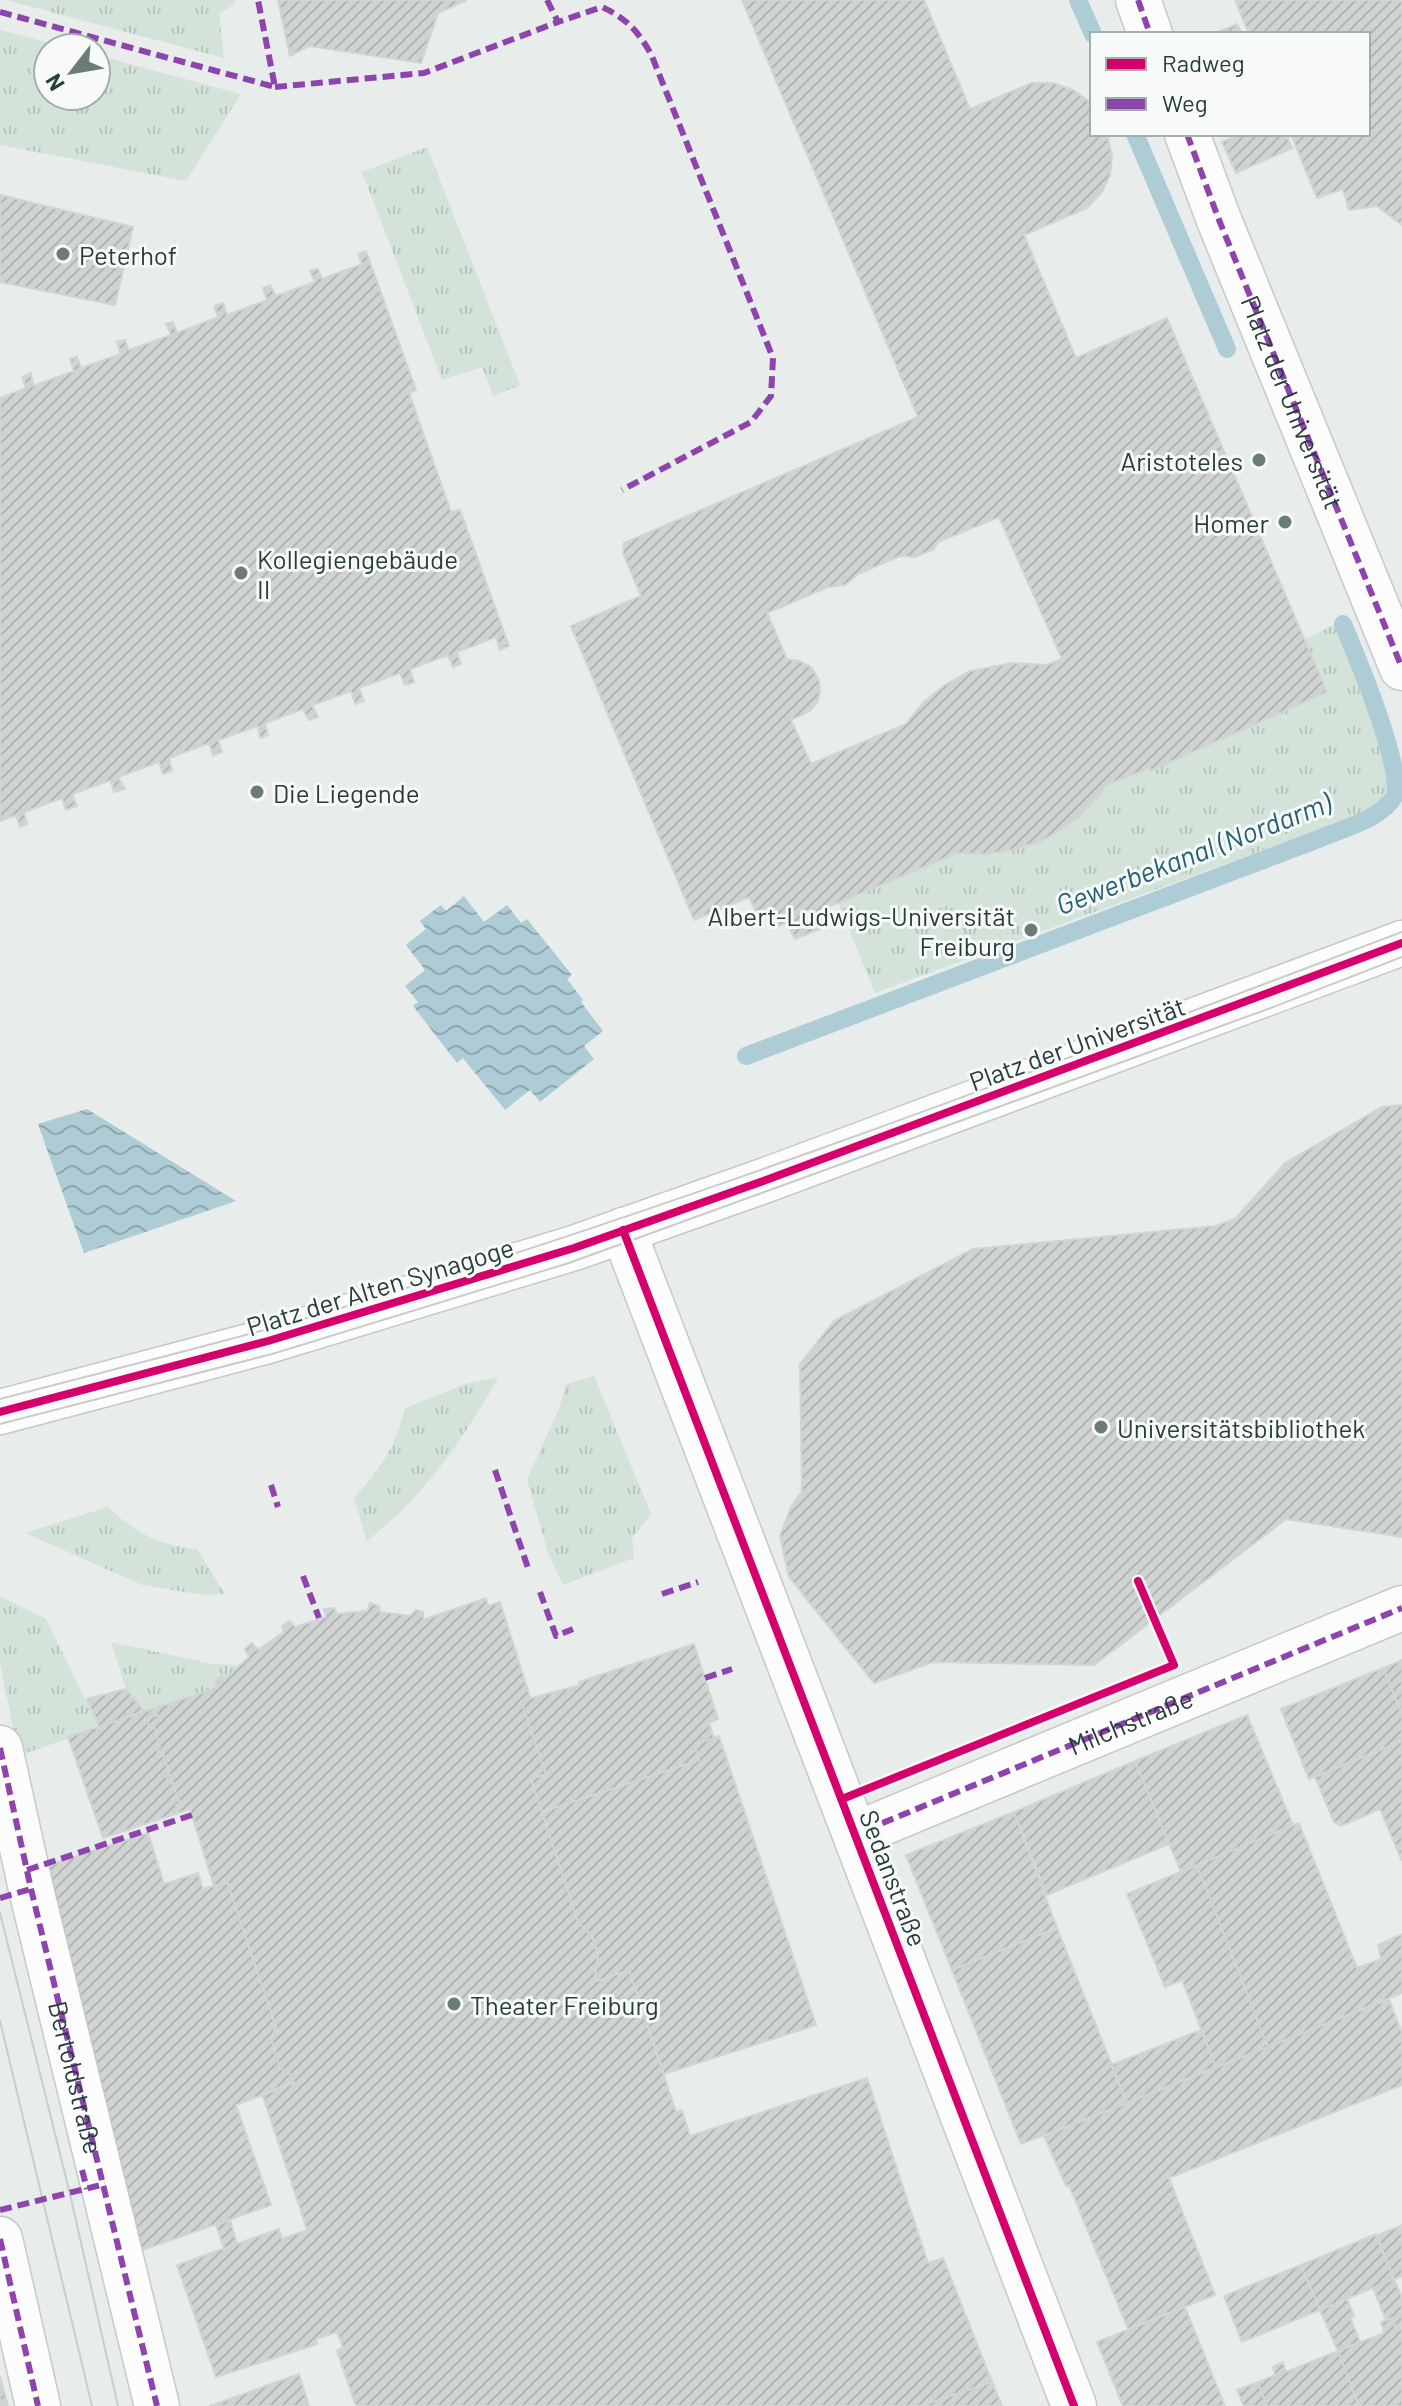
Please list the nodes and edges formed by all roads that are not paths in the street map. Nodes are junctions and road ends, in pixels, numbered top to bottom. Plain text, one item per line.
1 (1138, 0) edge
2 (1149, 32) edge
3 (1188, 136) edge
4 (1402, 668) edge
5 (1402, 943) edge
6 (766, 1180) joint
7 (623, 1230) junction
8 (0, 1412) edge
9 (1402, 1608) edge
10 (0, 1748) edge
11 (856, 1834) junction
12 (0, 2239) edge
13 (38, 2406) edge
14 (157, 2406) edge
15 (1074, 2406) edge

1 - 2 street
3 - 4 street, Platz der Universität
5 - 6 street, Platz der Universität
6 - 7 street, Platz der Alten Synagoge
7 - 8 street, Platz der Alten Synagoge
7 - 11 street, Sedanstraße
9 - 11 street, Milchstraße
10 - 14 street, Bertoldstraße
11 - 15 street, Sedanstraße
12 - 13 street

